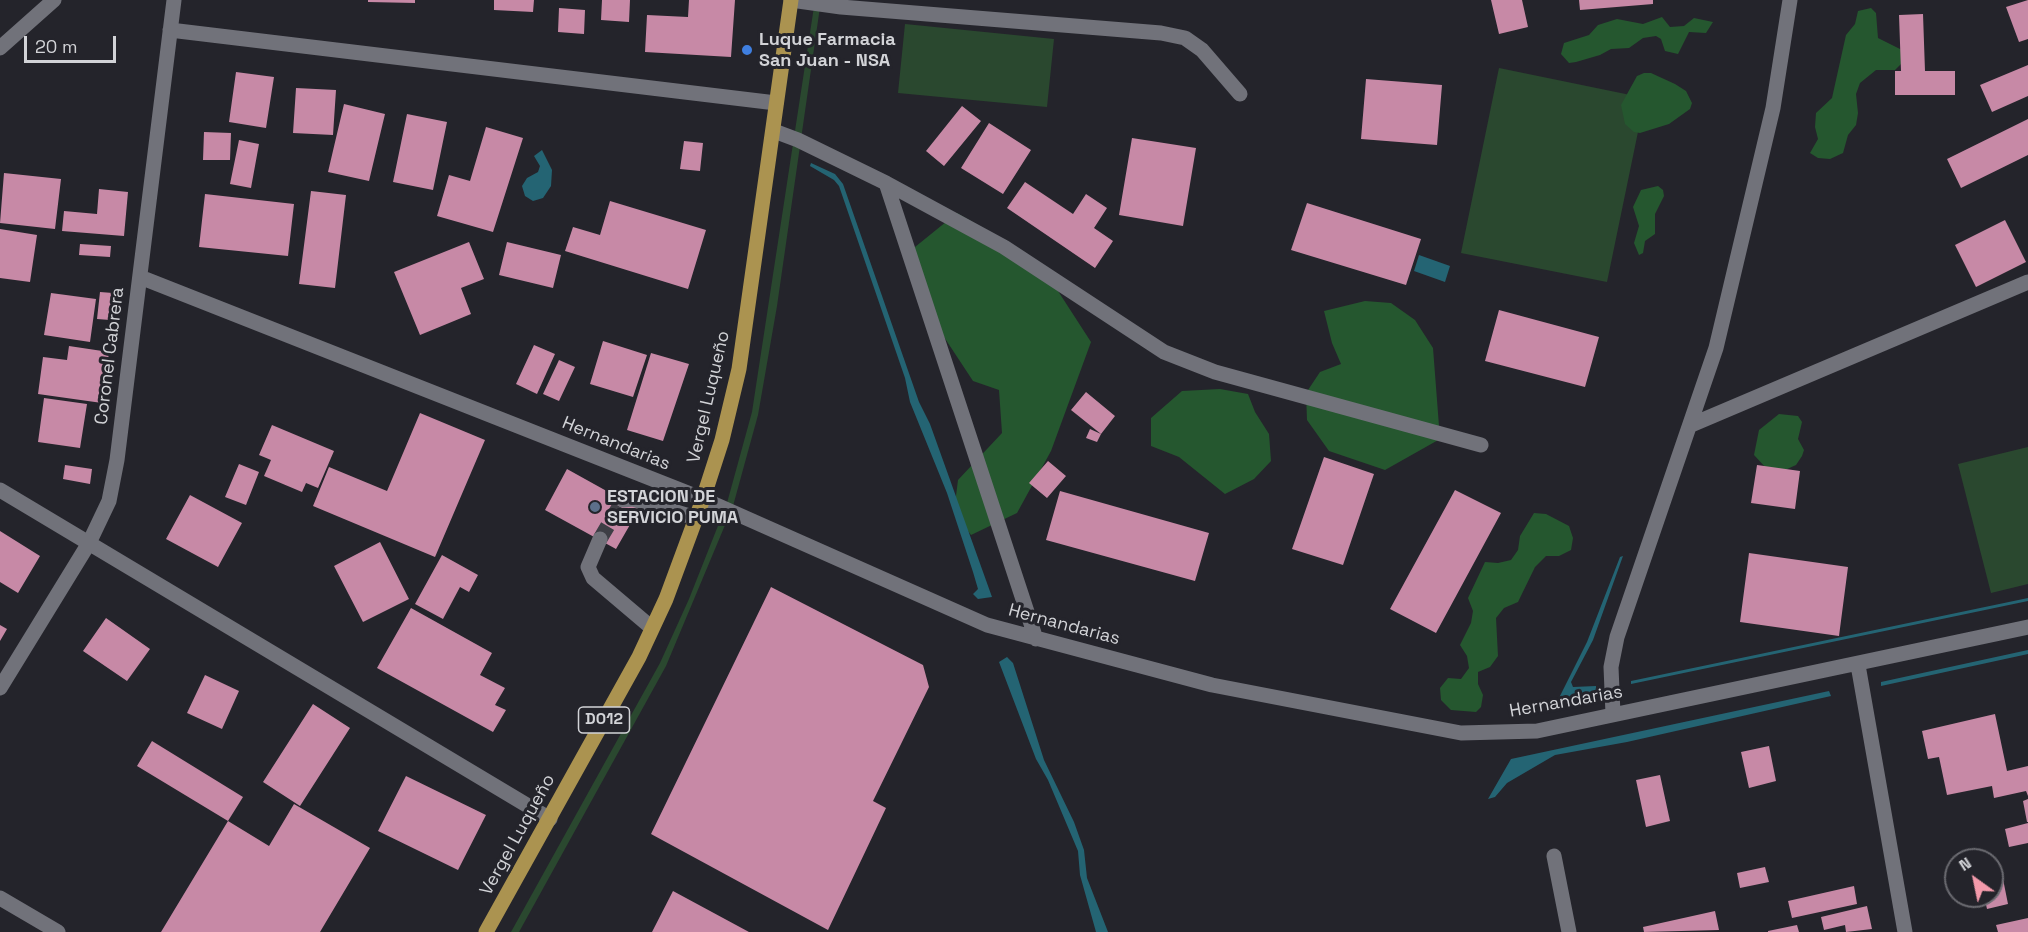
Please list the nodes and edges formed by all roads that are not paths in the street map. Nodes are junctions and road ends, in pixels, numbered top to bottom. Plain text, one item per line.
1 (54, 0) edge
2 (174, 0) edge
3 (791, 0) edge
4 (1790, 0) edge
5 (170, 30) junction
6 (0, 48) edge
7 (1240, 94) dead end
8 (776, 104) junction
9 (774, 131) junction
10 (886, 183) junction
11 (140, 277) junction
12 (2028, 282) edge
13 (1691, 425) junction
14 (1481, 445) dead end
15 (0, 490) edge
16 (703, 499) junction
17 (623, 500) dead end
18 (696, 518) junction
19 (600, 539) tunnel mouth
20 (89, 543) junction
21 (2028, 627) edge
22 (652, 628) junction
23 (1036, 639) junction
24 (1858, 665) junction
25 (0, 688) edge
26 (1612, 714) junction
27 (550, 819) junction
28 (1554, 856) dead end
29 (0, 898) edge
30 (58, 932) edge
31 (486, 932) edge
32 (1569, 932) edge
33 (1905, 932) edge

1 - 6 street
2 - 5 street, Coronel Cabrera
3 - 7 street
3 - 8 main road, Vergel Luqueño / D012
4 - 13 street
5 - 8 street
5 - 11 street, Coronel Cabrera
8 - 9 main road, Vergel Luqueño / D012
9 - 10 street
9 - 16 main road, Vergel Luqueño / D012
10 - 14 street
10 - 23 street
11 - 16 street, Hernandarias
11 - 20 street, Coronel Cabrera
12 - 13 street
13 - 26 street
15 - 20 street
16 - 18 main road, Vergel Luqueño / D012
16 - 23 street, Hernandarias
17 - 18 street
18 - 22 main road, Vergel Luqueño / D012
19 - 22 street
20 - 25 street, Coronel Cabrera
20 - 27 street
21 - 24 street, Hernandarias
22 - 27 main road, Vergel Luqueño / D012
23 - 26 street, Hernandarias
24 - 26 street, Hernandarias
24 - 33 street
27 - 31 main road, Vergel Luqueño / D012
28 - 32 street
29 - 30 street

